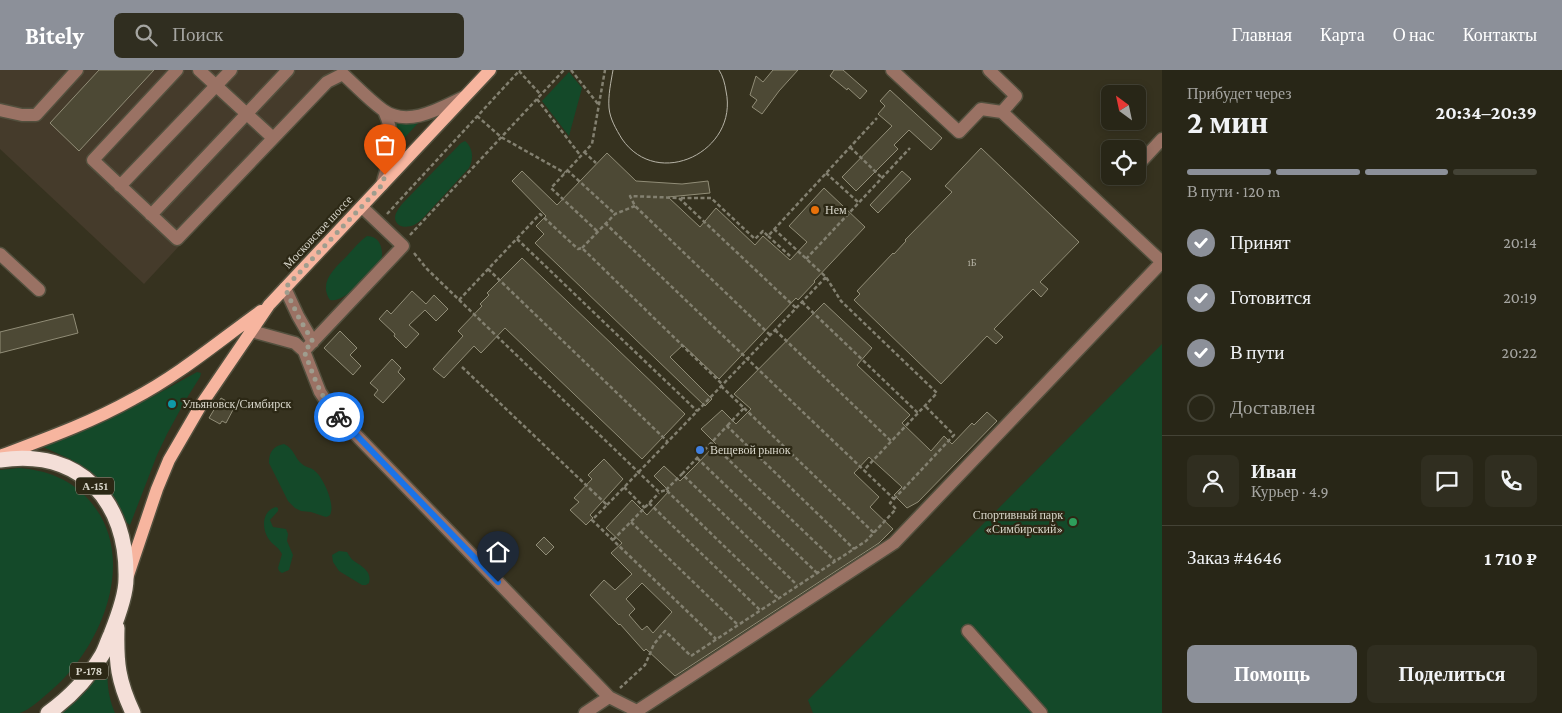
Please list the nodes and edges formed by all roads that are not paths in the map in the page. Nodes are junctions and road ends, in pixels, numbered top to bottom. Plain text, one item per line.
1 (77, 70) edge
2 (177, 70) edge
3 (199, 70) edge
4 (230, 70) edge
5 (288, 70) edge
6 (490, 70) edge
7 (892, 70) edge
8 (989, 70) edge
9 (345, 72) edge
10 (216, 86) junction
11 (465, 97) junction
12 (0, 110) edge
13 (384, 111) junction
14 (1002, 112) junction
15 (246, 114) junction
16 (273, 138) junction
17 (1162, 139) edge
18 (1146, 156) edge
19 (382, 185) junction
20 (120, 186) junction
21 (362, 207) junction
22 (151, 215) junction
23 (0, 254) edge
24 (285, 288) junction
25 (39, 290) dead end
26 (269, 305) junction
27 (252, 330) junction
28 (308, 347) junction
29 (0, 458) edge
30 (126, 580) junction
31 (117, 619) junction
32 (968, 631) dead end
33 (609, 698) junction
34 (48, 713) edge
35 (133, 713) edge
36 (585, 713) edge
37 (1042, 713) edge

1 - 12 lane
2 - 20 lane
3 - 10 lane
4 - 10 lane
5 - 15 lane
6 - 11 main road, Московское шоссе
7 - 14 lane
8 - 14 lane
9 - 13 lane
9 - 16 lane
10 - 15 lane
10 - 20 lane
11 - 13 lane
11 - 19 main road, Московское шоссе
13 - 19 lane
14 - 33 lane
15 - 16 lane
15 - 22 lane
16 - 22 lane
17 - 18 lane
19 - 21 main road, Московское шоссе
20 - 22 lane
21 - 24 main road, Московское шоссе
21 - 28 lane
23 - 25 lane
24 - 26 main road, Московское шоссе
24 - 28 lane
26 - 27 main road
26 - 29 main road
27 - 28 lane
27 - 30 main road
28 - 33 lane
29 - 30 highway, А-151
30 - 31 highway, Р-178
31 - 34 highway, Р-178
31 - 35 highway
32 - 37 lane
33 - 36 lane

